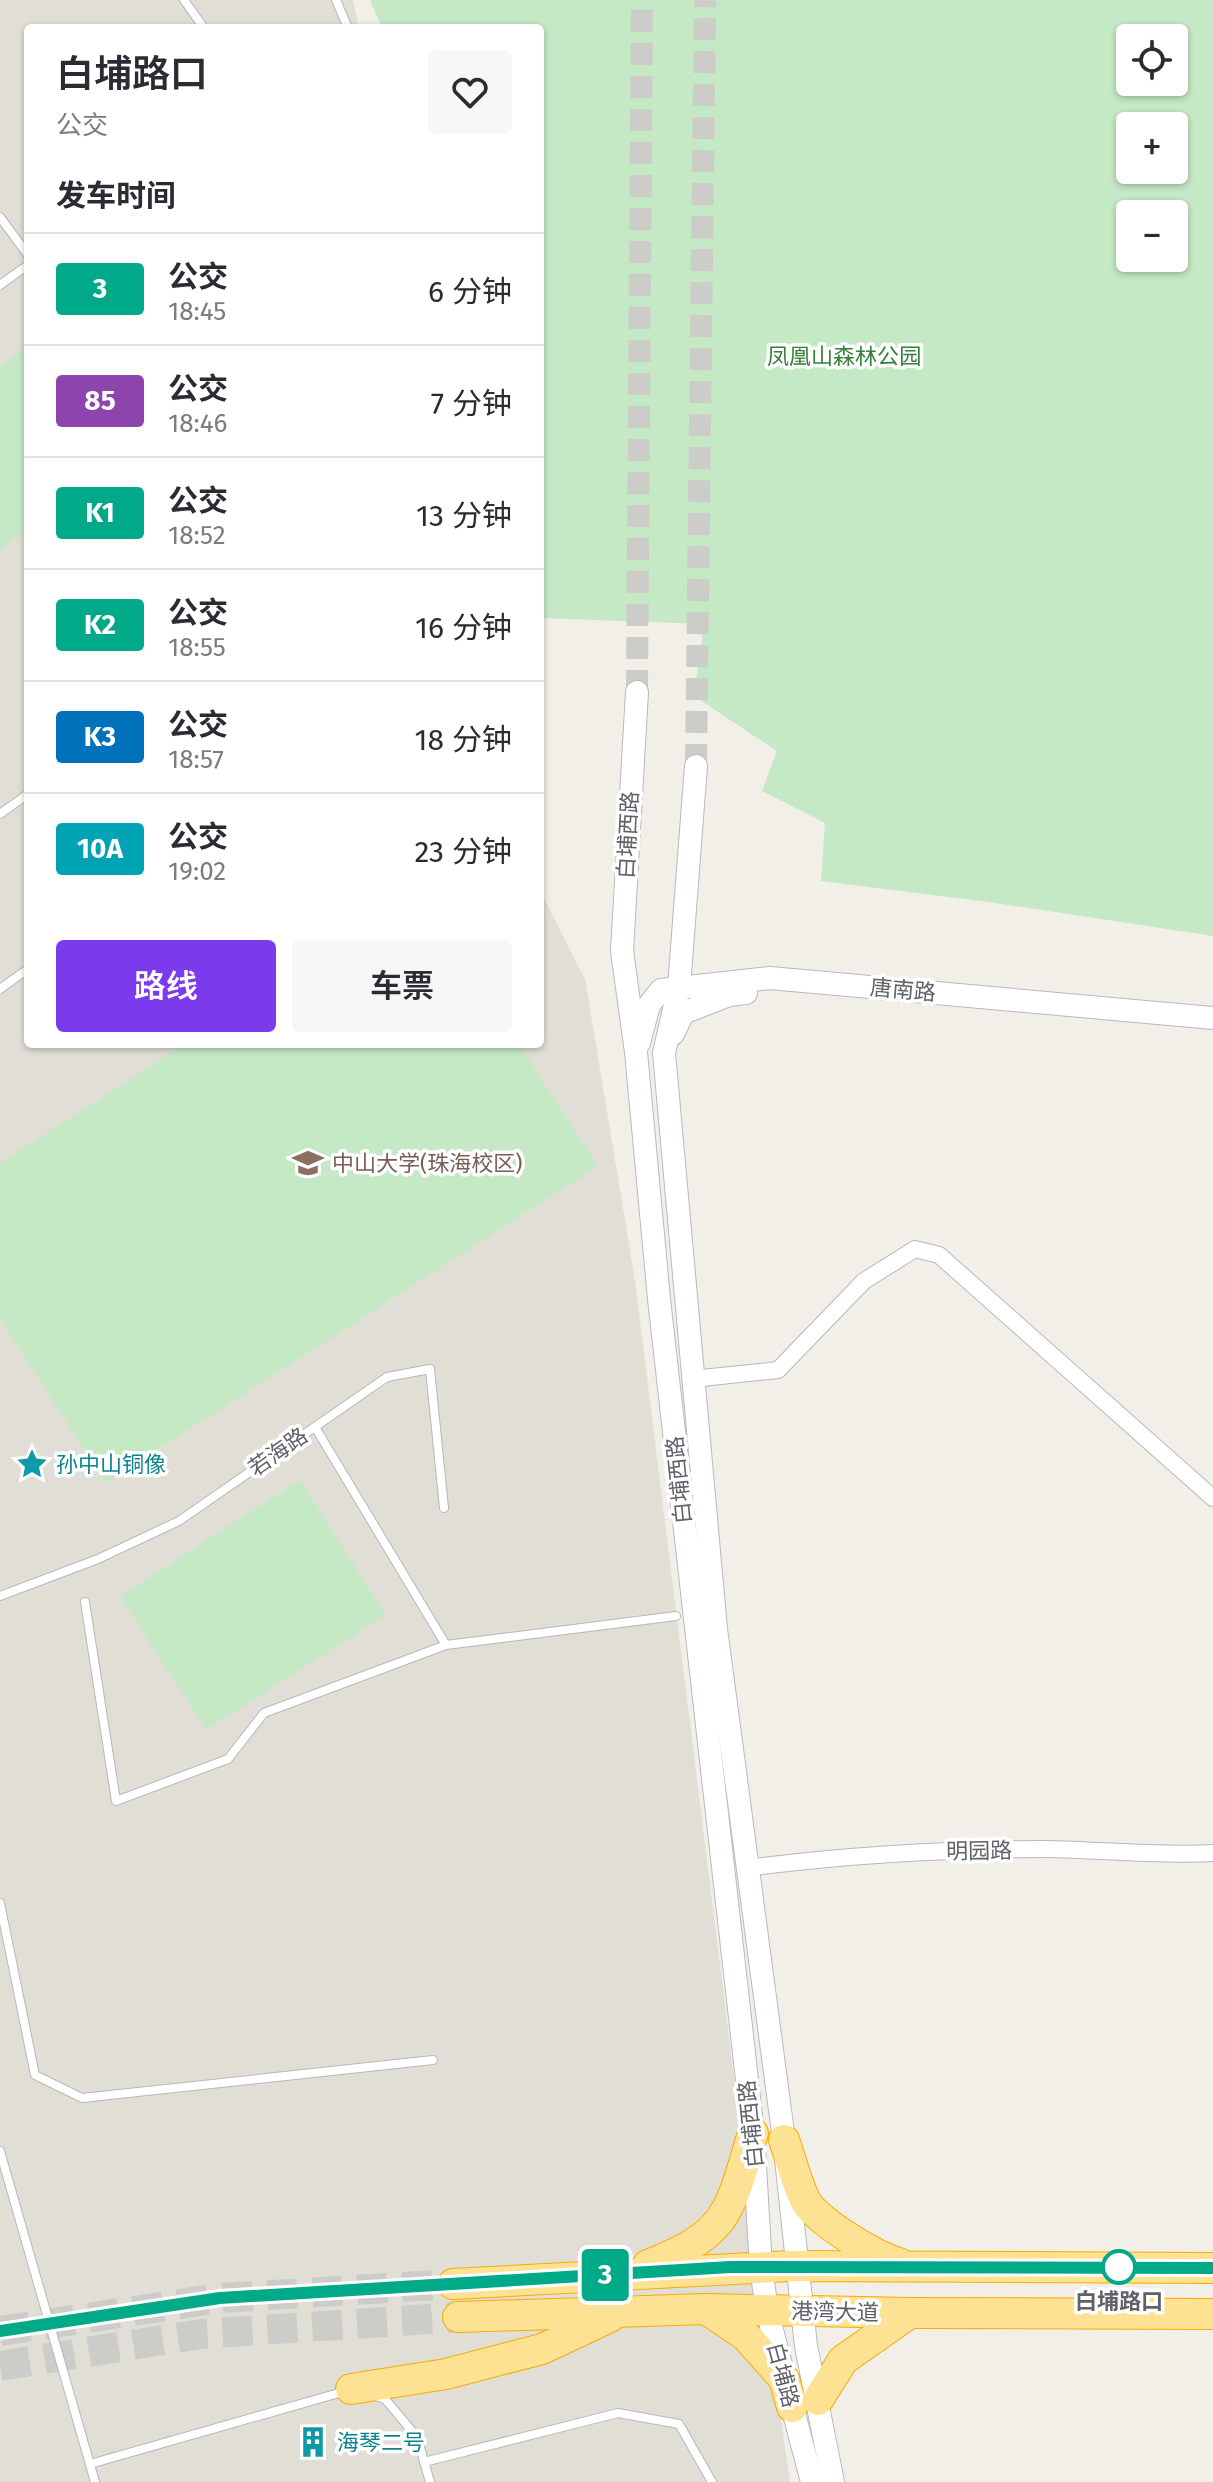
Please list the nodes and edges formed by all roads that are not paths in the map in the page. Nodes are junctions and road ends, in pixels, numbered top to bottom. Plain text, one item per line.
1 (184, 0) edge
2 (336, 0) edge
3 (201, 24) edge
4 (346, 24) edge
5 (0, 217) edge
6 (24, 250) edge
7 (24, 268) edge
8 (0, 285) edge
9 (637, 692) tunnel mouth
10 (696, 766) tunnel mouth
11 (24, 797) edge
12 (0, 814) edge
13 (24, 972) edge
14 (679, 987) junction
15 (0, 989) edge
16 (1213, 1018) edge
17 (1213, 1033) edge
18 (636, 1052) junction
19 (664, 1053) junction
20 (692, 1379) junction
21 (315, 1427) junction
22 (1213, 1498) edge
23 (444, 1508) dead end
24 (0, 1596) edge
25 (85, 1602) dead end
26 (676, 1616) dead end
27 (446, 1645) junction
28 (1213, 1853) edge
29 (746, 1868) junction
30 (0, 1903) edge
31 (433, 2060) dead end
32 (753, 2133) junction
33 (784, 2140) junction
34 (0, 2151) edge
35 (797, 2266) junction
36 (916, 2266) junction
37 (761, 2267) junction
38 (990, 2267) junction
39 (1213, 2268) edge
40 (624, 2274) junction
41 (453, 2284) tunnel mouth
42 (706, 2309) junction
43 (767, 2311) junction
44 (804, 2311) junction
45 (621, 2312) junction
46 (910, 2313) junction
47 (993, 2313) junction
48 (1213, 2314) edge
49 (458, 2317) tunnel mouth
50 (351, 2389) junction
51 (805, 2404) junction
52 (424, 2462) junction
53 (90, 2464) junction
54 (95, 2482) edge
55 (430, 2482) edge
56 (712, 2482) edge
57 (812, 2482) edge
58 (833, 2482) edge

1 - 3 lane
2 - 4 lane
5 - 6 lane
7 - 8 lane
9 - 18 main road, 白埔西路
10 - 14 main road, 白埔西路
11 - 12 lane
13 - 15 lane
14 - 16 main road, 唐南路
14 - 18 main road, 唐南路
14 - 19 main road, 白埔西路
17 - 19 main road, 唐南路
18 - 32 main road, 白埔西路
19 - 20 main road, 白埔西路
20 - 22 street
20 - 29 main road, 白埔西路
21 - 23 lane, 若海路
21 - 24 lane, 若海路
21 - 27 lane
25 - 27 lane
26 - 27 lane
28 - 29 street, 明园路
29 - 33 main road, 白埔西路
30 - 31 lane
32 - 37 main road, 白埔西路
32 - 40 highway
33 - 35 main road, 白埔西路
33 - 36 highway
34 - 53 lane
35 - 36 highway, 港湾大道
35 - 37 highway, 港湾大道
35 - 44 main road, 白埔路
36 - 38 highway, 港湾大道
37 - 40 highway, 港湾大道
37 - 43 main road, 白埔路
38 - 39 highway, 港湾大道
38 - 47 highway
40 - 41 highway, 港湾大道
42 - 43 highway, 港湾大道
42 - 45 highway, 港湾大道
42 - 51 highway
43 - 44 highway, 港湾大道
43 - 51 main road, 白埔路
44 - 46 highway, 港湾大道
44 - 51 main road, 白埔路
45 - 49 highway, 港湾大道
45 - 50 highway
46 - 47 highway, 港湾大道
46 - 51 highway
47 - 48 highway, 港湾大道
50 - 52 lane
50 - 53 lane
51 - 57 main road, 白埔路
51 - 58 main road, 白埔路
52 - 55 lane
52 - 56 lane
53 - 54 lane

